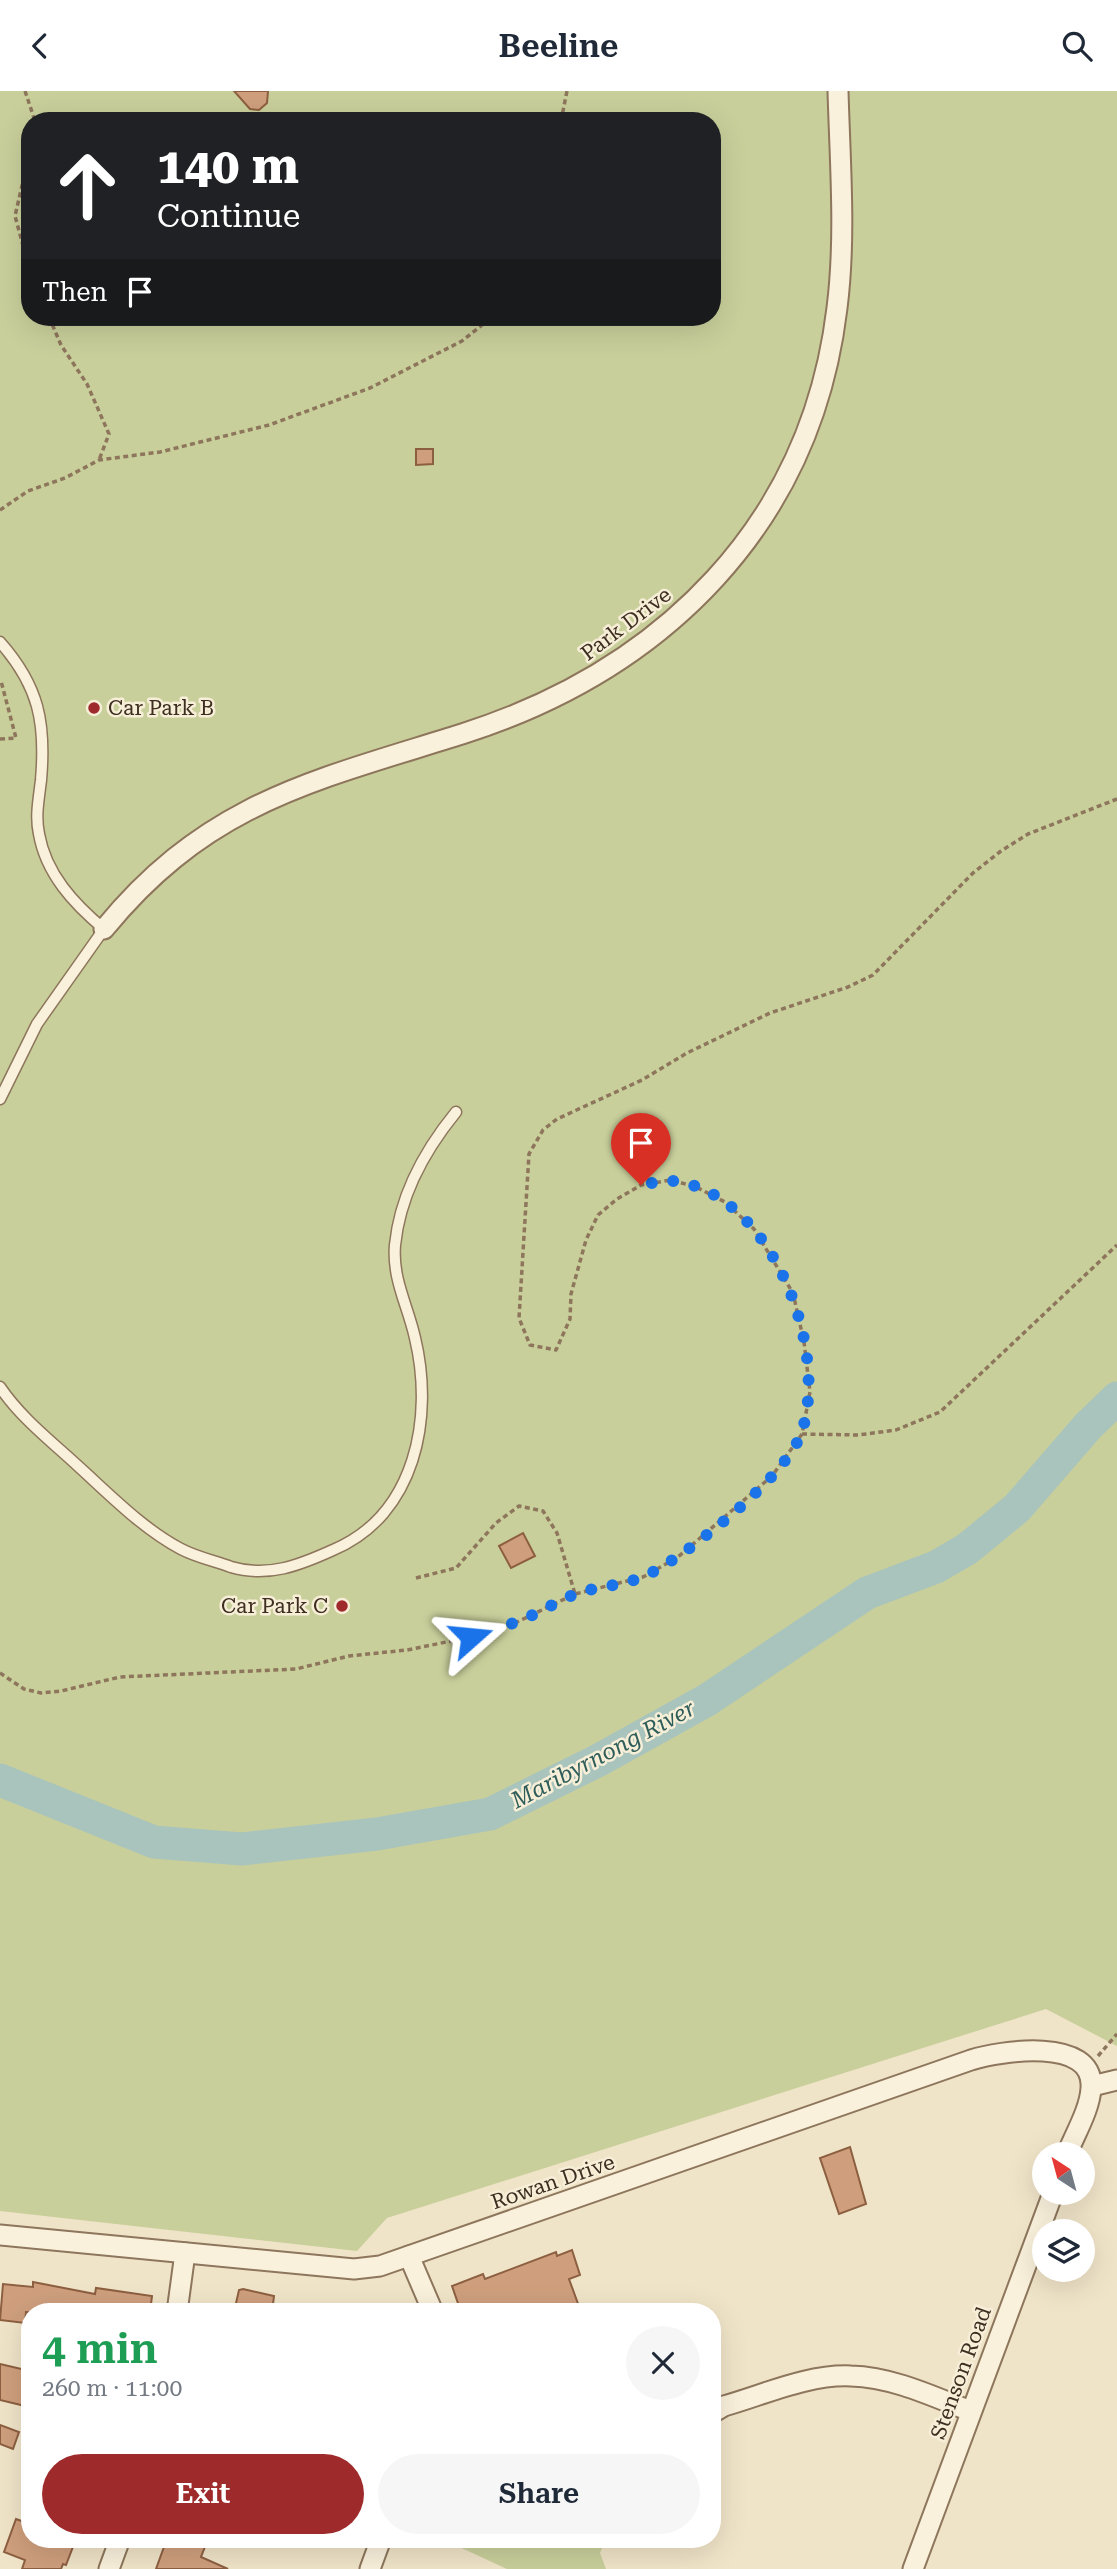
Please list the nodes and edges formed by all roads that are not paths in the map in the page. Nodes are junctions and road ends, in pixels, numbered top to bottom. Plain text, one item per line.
1 (838, 91) edge
2 (0, 642) edge
3 (104, 929) junction
4 (0, 1099) edge
5 (456, 1112) dead end
6 (0, 1387) edge
7 (1089, 2078) junction
8 (1117, 2080) edge
9 (1070, 2142) edge
10 (1048, 2205) edge
11 (0, 2235) edge
12 (185, 2253) junction
13 (409, 2256) junction
14 (178, 2303) edge
15 (429, 2303) edge
16 (721, 2406) edge
17 (971, 2410) junction
18 (117, 2548) edge
19 (378, 2548) edge
20 (109, 2569) edge
21 (370, 2569) edge
22 (913, 2569) edge

1 - 3 street, Park Drive
2 - 3 lane
3 - 4 lane
5 - 6 lane
7 - 8 street
7 - 9 street
7 - 13 street, Rowan Drive
10 - 17 street, Stenson Road
11 - 12 street, Rowan Drive
12 - 13 street, Rowan Drive
12 - 14 street
13 - 15 street
16 - 17 street
17 - 22 street, Stenson Road
18 - 20 street
19 - 21 street

